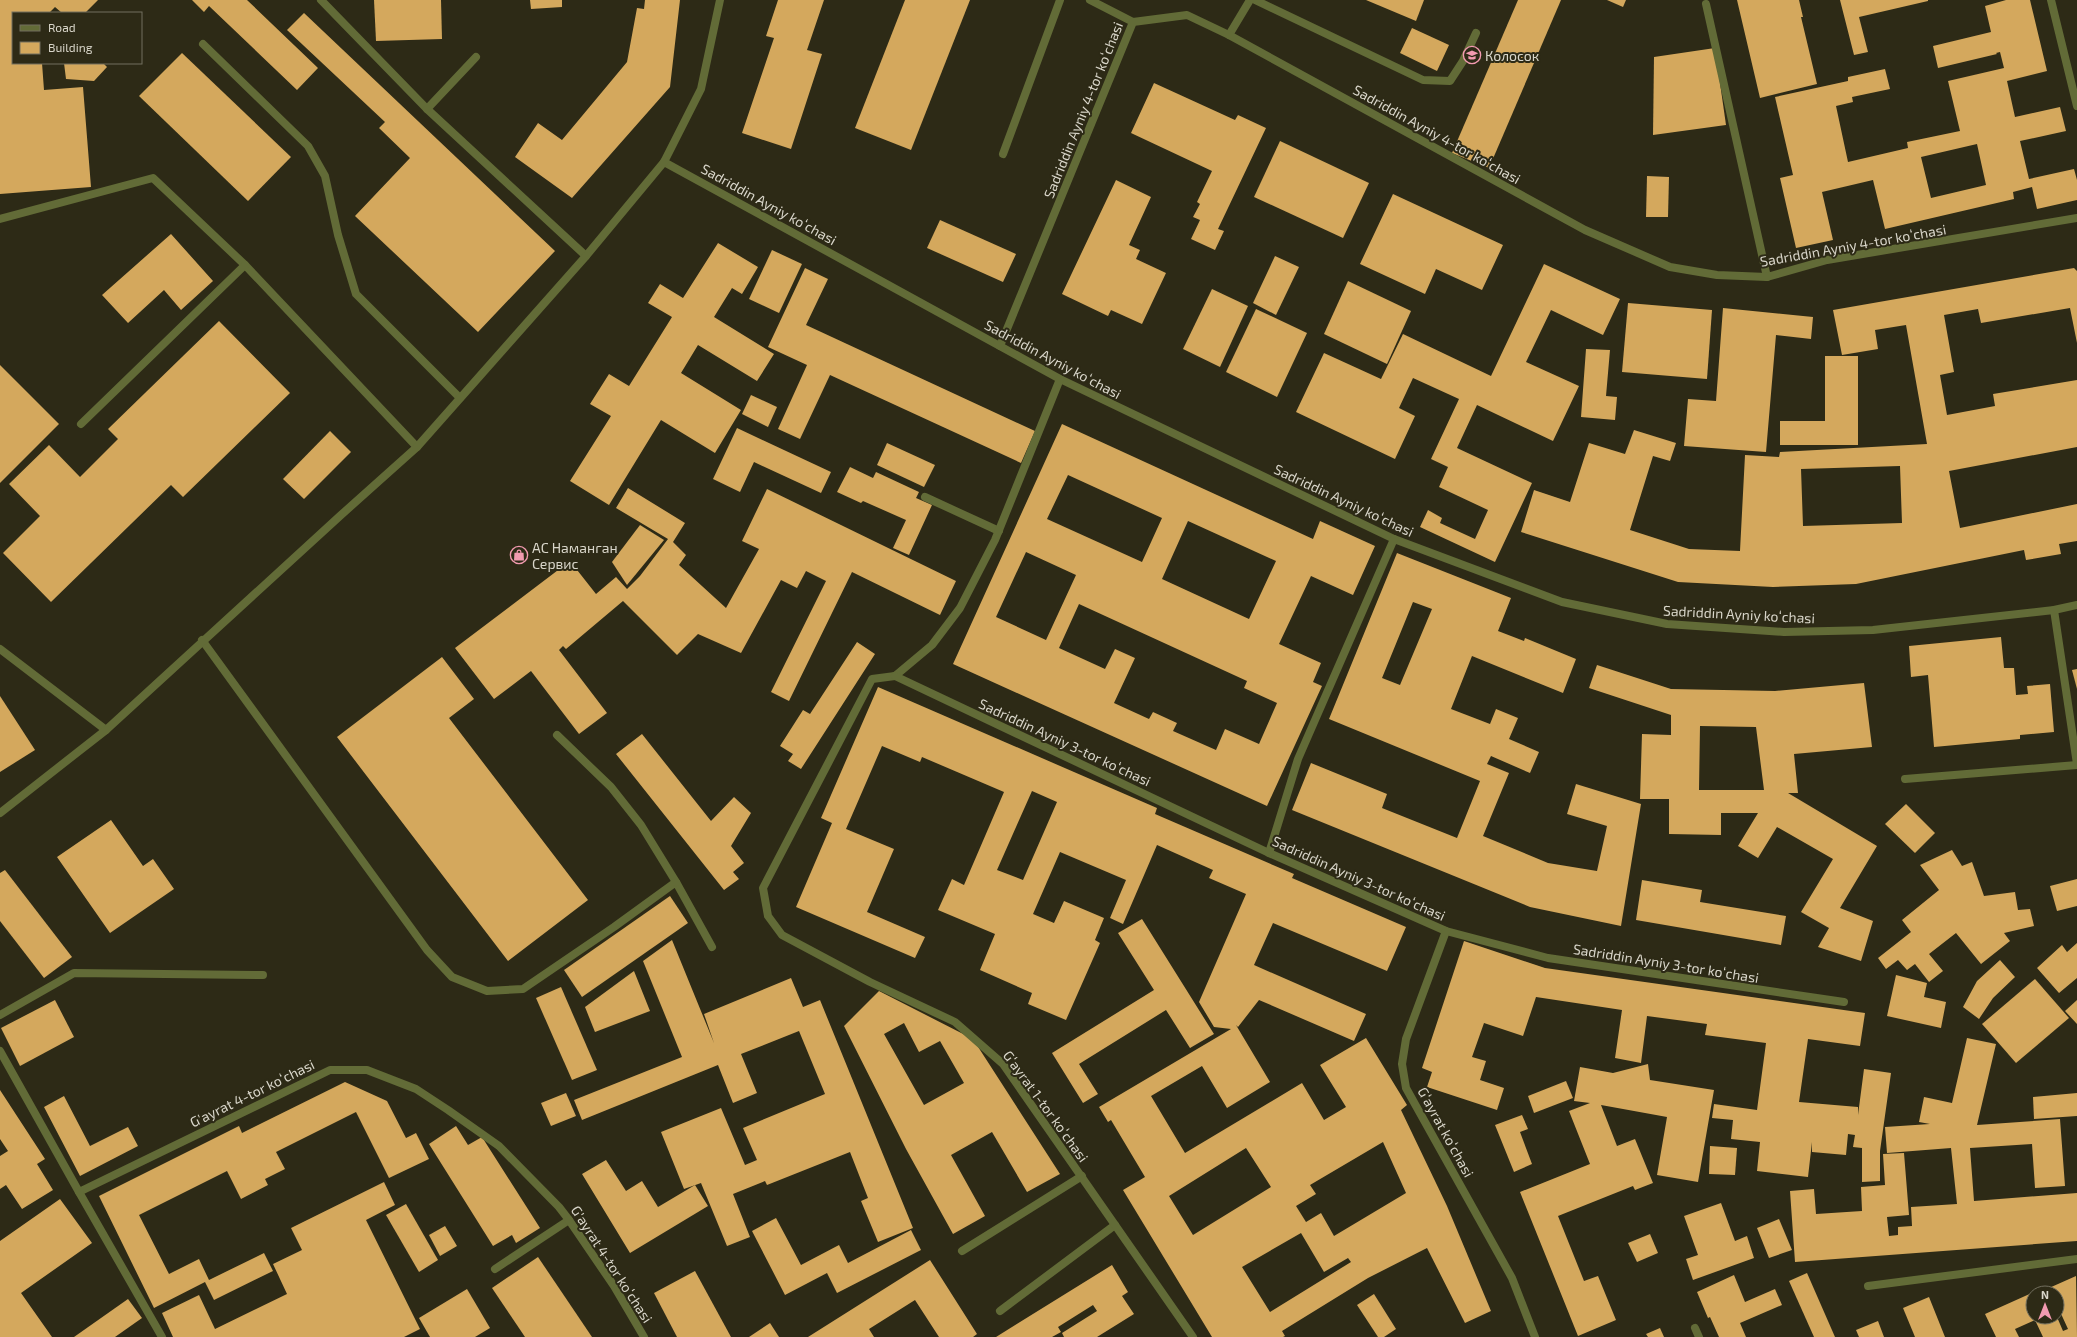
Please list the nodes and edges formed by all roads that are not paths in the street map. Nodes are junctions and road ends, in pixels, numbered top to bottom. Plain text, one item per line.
1 (321, 0) edge
2 (720, 0) edge
3 (1060, 0) edge
4 (1090, 0) edge
5 (1250, 0) edge
6 (1255, 0) edge
7 (2051, 0) edge
8 (1706, 4) dead end
9 (1133, 22) junction
10 (1476, 33) dead end
11 (1229, 35) junction
12 (203, 44) dead end
13 (476, 57) dead end
14 (2077, 106) edge
15 (427, 109) junction
16 (1003, 154) dead end
17 (664, 162) junction
18 (0, 218) edge
19 (2077, 218) edge
20 (586, 256) junction
21 (245, 265) junction
22 (1767, 277) junction
23 (1000, 346) junction
24 (1060, 379) junction
25 (460, 398) junction
26 (81, 424) dead end
27 (417, 448) junction
28 (925, 497) dead end
29 (999, 531) junction
30 (1394, 539) junction
31 (2077, 605) edge
32 (2054, 610) junction
33 (202, 640) junction
34 (0, 649) edge
35 (895, 676) junction
36 (106, 730) junction
37 (558, 735) dead end
38 (2077, 765) edge
39 (1905, 779) dead end
40 (0, 813) edge
41 (1269, 853) junction
42 (676, 882) junction
43 (1446, 931) junction
44 (712, 947) dead end
45 (263, 975) dead end
46 (1844, 1002) dead end
47 (0, 1014) edge
48 (0, 1051) edge
49 (1082, 1176) junction
50 (79, 1192) junction
51 (569, 1220) junction
52 (1115, 1224) junction
53 (962, 1251) dead end
54 (2077, 1259) edge
55 (495, 1269) dead end
56 (1868, 1286) dead end
57 (1000, 1311) dead end
58 (1695, 1328) dead end
59 (162, 1337) edge
60 (644, 1337) edge
61 (1194, 1337) edge
62 (1535, 1337) edge
63 (1699, 1337) edge

1 - 15 street
2 - 17 street
3 - 16 street
4 - 9 street
5 - 11 street
6 - 10 street
7 - 14 street
8 - 22 street
9 - 11 street, Sadriddin Ayniy 4-tor koʻchasi
9 - 23 street, Sadriddin Ayniy 4-tor koʻchasi
11 - 22 street, Sadriddin Ayniy 4-tor koʻchasi
12 - 25 street
13 - 15 street
15 - 20 street
17 - 20 street
17 - 23 street, Sadriddin Ayniy koʻchasi
18 - 21 street
19 - 22 street, Sadriddin Ayniy 4-tor koʻchasi
20 - 25 street
21 - 26 street
21 - 27 street
23 - 24 street, Sadriddin Ayniy koʻchasi
24 - 29 street
24 - 30 street, Sadriddin Ayniy koʻchasi
25 - 27 street
27 - 33 street
28 - 29 street
29 - 35 street
30 - 32 street, Sadriddin Ayniy koʻchasi
30 - 41 street
31 - 32 street, Sadriddin Ayniy koʻchasi
32 - 38 street
33 - 36 street
33 - 42 street
34 - 36 street
35 - 41 street, Sadriddin Ayniy 3-tor koʻchasi
35 - 49 street, Gʻayrat 1-tor koʻchasi
36 - 40 street
37 - 42 street
38 - 39 street
41 - 43 street, Sadriddin Ayniy 3-tor koʻchasi
42 - 44 street
43 - 46 street, Sadriddin Ayniy 3-tor koʻchasi
43 - 62 street, Gʻayrat koʻchasi
45 - 47 street
48 - 50 street
49 - 52 street, Gʻayrat 1-tor koʻchasi
49 - 53 street
50 - 51 street, G'ayrat 4-tor koʻchasi
50 - 59 street
51 - 55 street
51 - 60 street, G'ayrat 4-tor koʻchasi
52 - 57 street
52 - 61 street, Gʻayrat 1-tor koʻchasi
54 - 56 street
58 - 63 street

